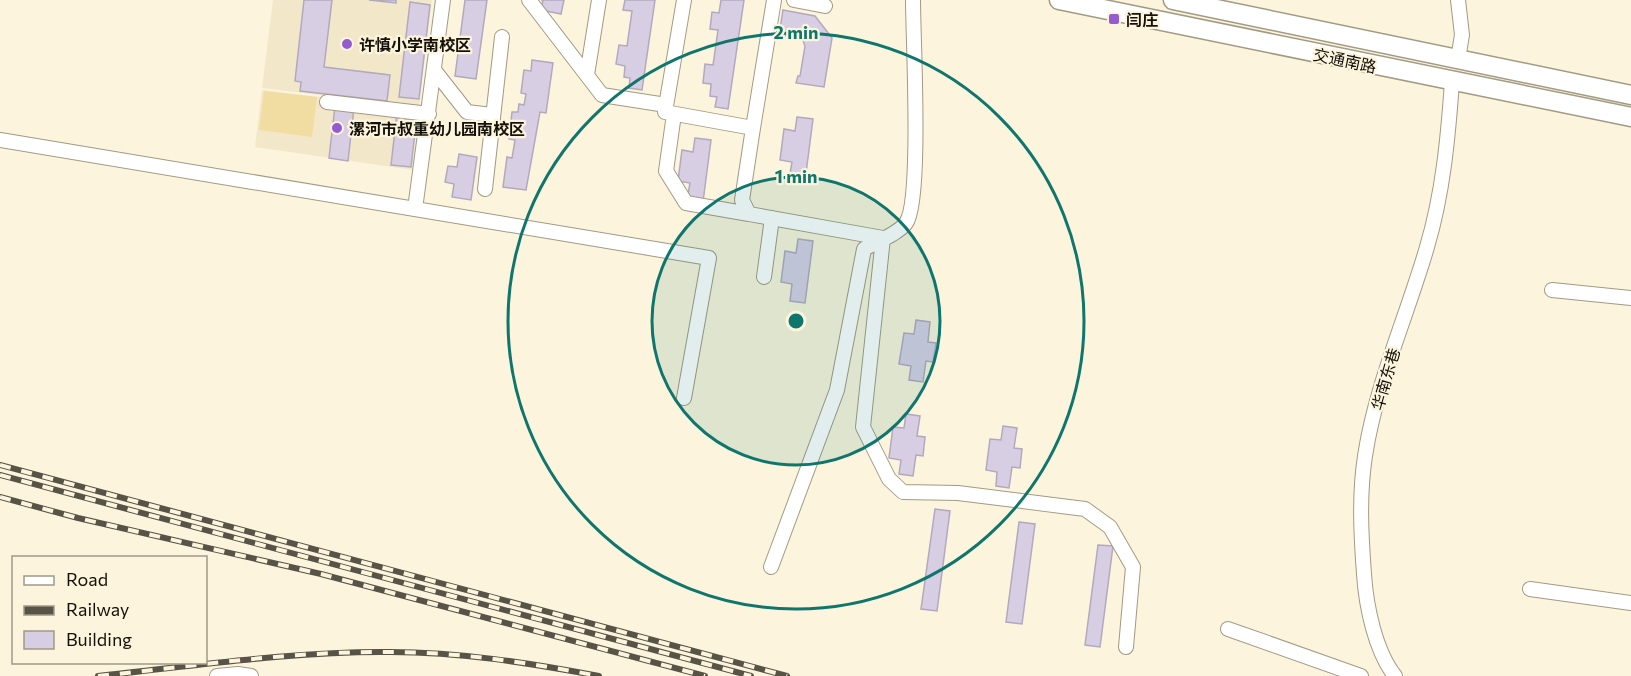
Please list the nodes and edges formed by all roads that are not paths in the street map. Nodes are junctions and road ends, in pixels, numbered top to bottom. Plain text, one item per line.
1 (443, 0) edge
2 (529, 0) edge
3 (598, 0) edge
4 (684, 0) edge
5 (774, 0) edge
6 (794, 0) edge
7 (913, 0) edge
8 (1059, 0) edge
9 (1173, 0) edge
10 (1458, 0) edge
11 (825, 6) dead end
12 (502, 37) dead end
13 (1458, 58) junction
14 (434, 70) junction
15 (587, 75) junction
16 (1452, 82) junction
17 (1631, 95) edge
18 (327, 102) dead end
19 (670, 110) junction
20 (429, 114) junction
21 (492, 115) junction
22 (1631, 117) edge
23 (753, 128) junction
24 (0, 140) edge
25 (485, 189) dead end
26 (415, 209) junction
27 (749, 214) junction
28 (772, 218) junction
29 (883, 238) junction
30 (764, 277) dead end
31 (1552, 290) dead end
32 (1631, 298) edge
33 (684, 399) dead end
34 (771, 567) dead end
35 (1530, 589) dead end
36 (1631, 603) edge
37 (1228, 629) dead end
38 (1126, 647) dead end
39 (217, 676) edge
40 (251, 676) edge
41 (1361, 676) edge
42 (1395, 676) edge

1 - 14 street
2 - 15 street
3 - 15 street
4 - 19 street
5 - 23 street
6 - 11 street
7 - 29 street
8 - 16 main road, 交通南路
9 - 13 main road, 交通南路
10 - 13 street
12 - 21 street
13 - 16 main road
13 - 17 main road, 交通南路
14 - 20 street
14 - 21 street
15 - 19 street
16 - 22 main road, 交通南路
16 - 42 street, 华南东巷
18 - 20 street
19 - 23 street
19 - 27 street
20 - 26 street
21 - 25 street
23 - 27 street
24 - 26 street
26 - 33 street
27 - 28 street
28 - 29 street
28 - 30 street
29 - 34 street
29 - 38 street
31 - 32 street
35 - 36 street
37 - 41 street
39 - 40 street

